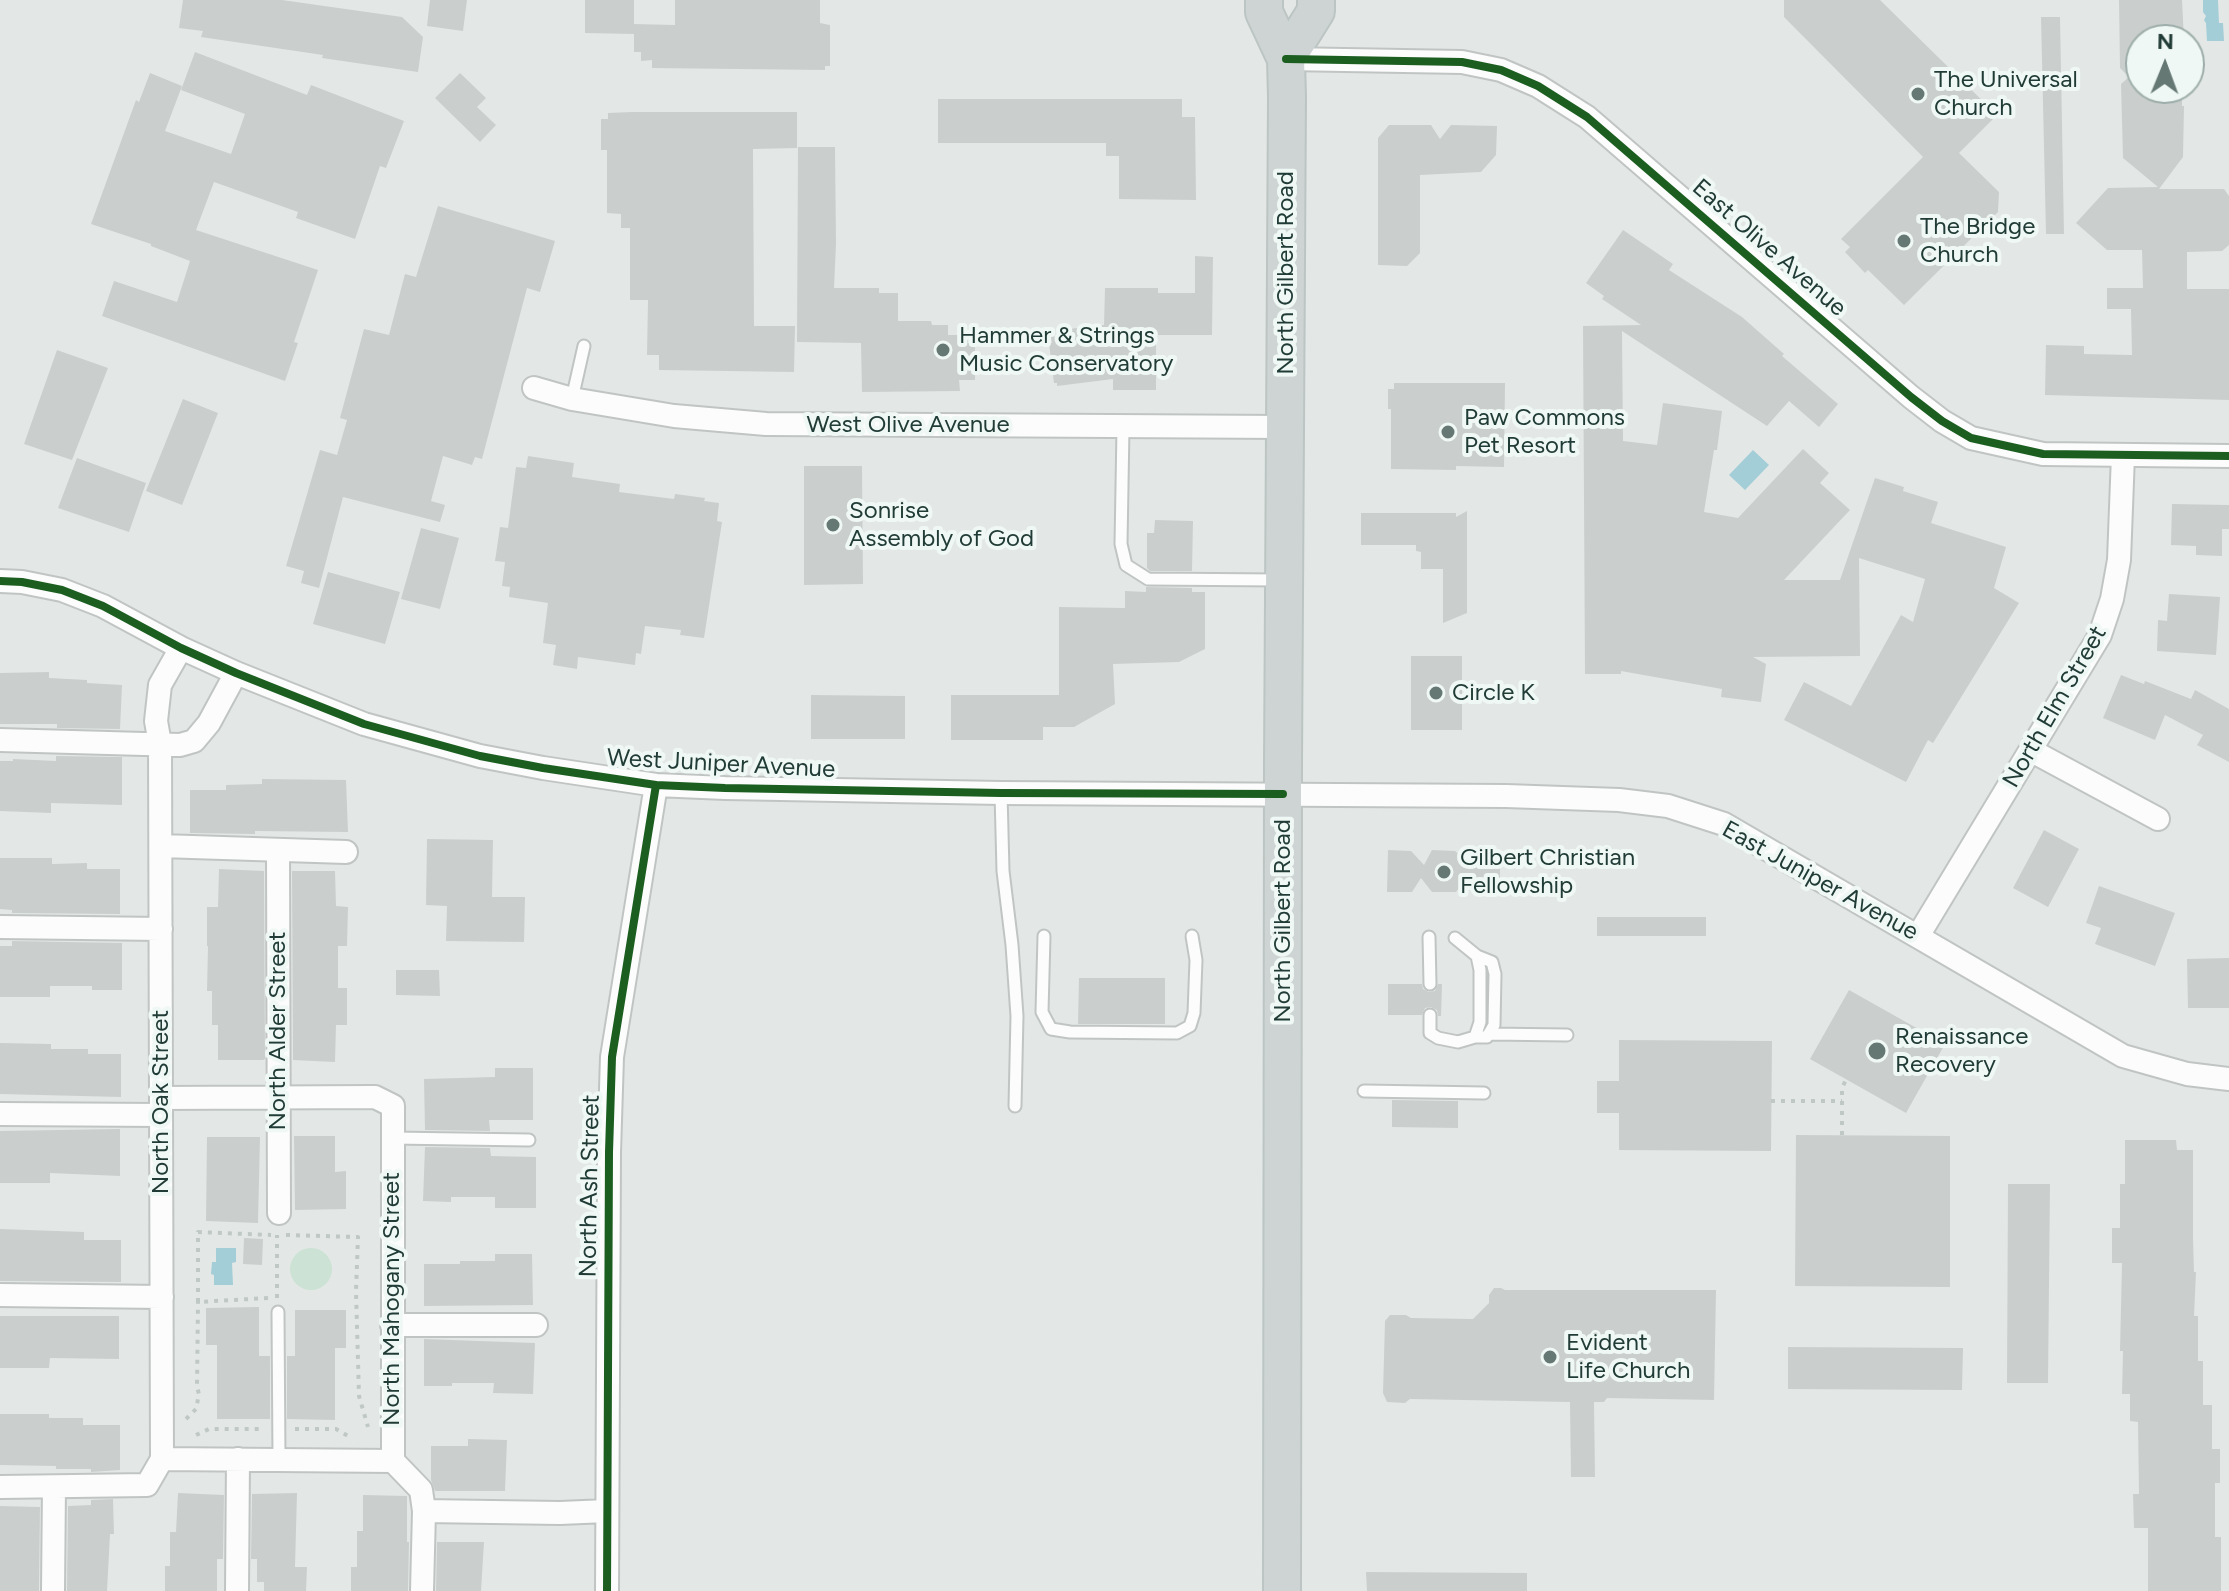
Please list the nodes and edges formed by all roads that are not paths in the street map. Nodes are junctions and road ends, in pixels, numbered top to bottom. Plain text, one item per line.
1 (1264, 0) edge
2 (1316, 0) edge
3 (1286, 59) junction
4 (584, 346) dead end
5 (534, 388) dead end
6 (572, 399) junction
7 (1285, 427) junction
8 (1123, 428) junction
9 (2123, 455) junction
10 (2229, 456) edge
11 (0, 581) edge
12 (1285, 581) junction
13 (181, 648) junction
14 (236, 673) junction
15 (0, 740) edge
16 (160, 744) junction
17 (2032, 751) junction
18 (656, 785) junction
19 (1001, 793) junction
20 (1283, 794) junction
21 (2158, 819) dead end
22 (161, 846) junction
23 (278, 850) junction
24 (346, 852) dead end
25 (0, 927) edge
26 (161, 929) junction
27 (1044, 936) dead end
28 (1192, 936) dead end
29 (1918, 936) junction
30 (1429, 937) dead end
31 (1455, 938) dead end
32 (1477, 956) junction
33 (1430, 984) dead end
34 (1430, 1015) dead end
35 (1489, 1034) junction
36 (1567, 1035) dead end
37 (1475, 1037) junction
38 (2229, 1079) edge
39 (1364, 1091) dead end
40 (1484, 1093) dead end
41 (278, 1097) junction
42 (161, 1106) junction
43 (1015, 1106) dead end
44 (0, 1114) edge
45 (392, 1138) junction
46 (529, 1140) dead end
47 (279, 1213) road end
48 (0, 1295) edge
49 (162, 1297) junction
50 (278, 1312) dead end
51 (392, 1325) junction
52 (536, 1325) dead end
53 (162, 1459) junction
54 (238, 1459) junction
55 (279, 1460) junction
56 (393, 1461) junction
57 (0, 1487) edge
58 (54, 1487) junction
59 (422, 1500) junction
60 (607, 1511) junction
61 (53, 1591) edge
62 (237, 1591) edge
63 (422, 1591) edge
64 (607, 1591) edge
65 (1282, 1591) edge

1 - 3 main road, North Gilbert Road
2 - 3 main road
3 - 7 main road, North Gilbert Road
3 - 9 street, East Olive Avenue
4 - 6 lane
5 - 6 street, West Olive Avenue
6 - 8 street, West Olive Avenue
7 - 8 street, West Olive Avenue
7 - 12 main road, North Gilbert Road
8 - 12 lane
9 - 10 street, East Olive Avenue
9 - 17 street, North Elm Street
11 - 13 street, West Juniper Avenue
12 - 20 main road, North Gilbert Road
13 - 14 street, West Juniper Avenue
13 - 16 street, North Oak Street
14 - 16 street
14 - 18 street, West Juniper Avenue
15 - 16 street
16 - 22 street, North Oak Street
17 - 21 street
17 - 29 street, North Elm Street
18 - 19 street, West Juniper Avenue
18 - 60 street, North Ash Street
19 - 20 street, West Juniper Avenue
19 - 43 lane
20 - 29 street, East Juniper Avenue
20 - 65 main road, North Gilbert Road
22 - 23 street
22 - 26 street, North Oak Street
23 - 24 street
23 - 41 street, North Alder Street
25 - 26 street
26 - 42 street, North Oak Street
27 - 28 lane
29 - 38 street, East Juniper Avenue
30 - 33 lane
31 - 32 lane
32 - 35 lane
32 - 37 lane
34 - 37 lane
35 - 36 lane
35 - 37 lane
39 - 40 lane
41 - 42 street
41 - 45 street, North Mahogany Street
41 - 47 street, North Alder Street
42 - 44 street
42 - 49 street, North Oak Street
45 - 46 lane
45 - 51 street, North Mahogany Street
48 - 49 street
49 - 53 street, North Oak Street
50 - 55 lane
51 - 52 street
51 - 56 street, North Mahogany Street
53 - 54 street
53 - 58 street
54 - 55 street
54 - 62 street
55 - 56 street
56 - 59 street
57 - 58 street
58 - 61 street
59 - 60 street
59 - 63 street
60 - 64 street, North Ash Street

